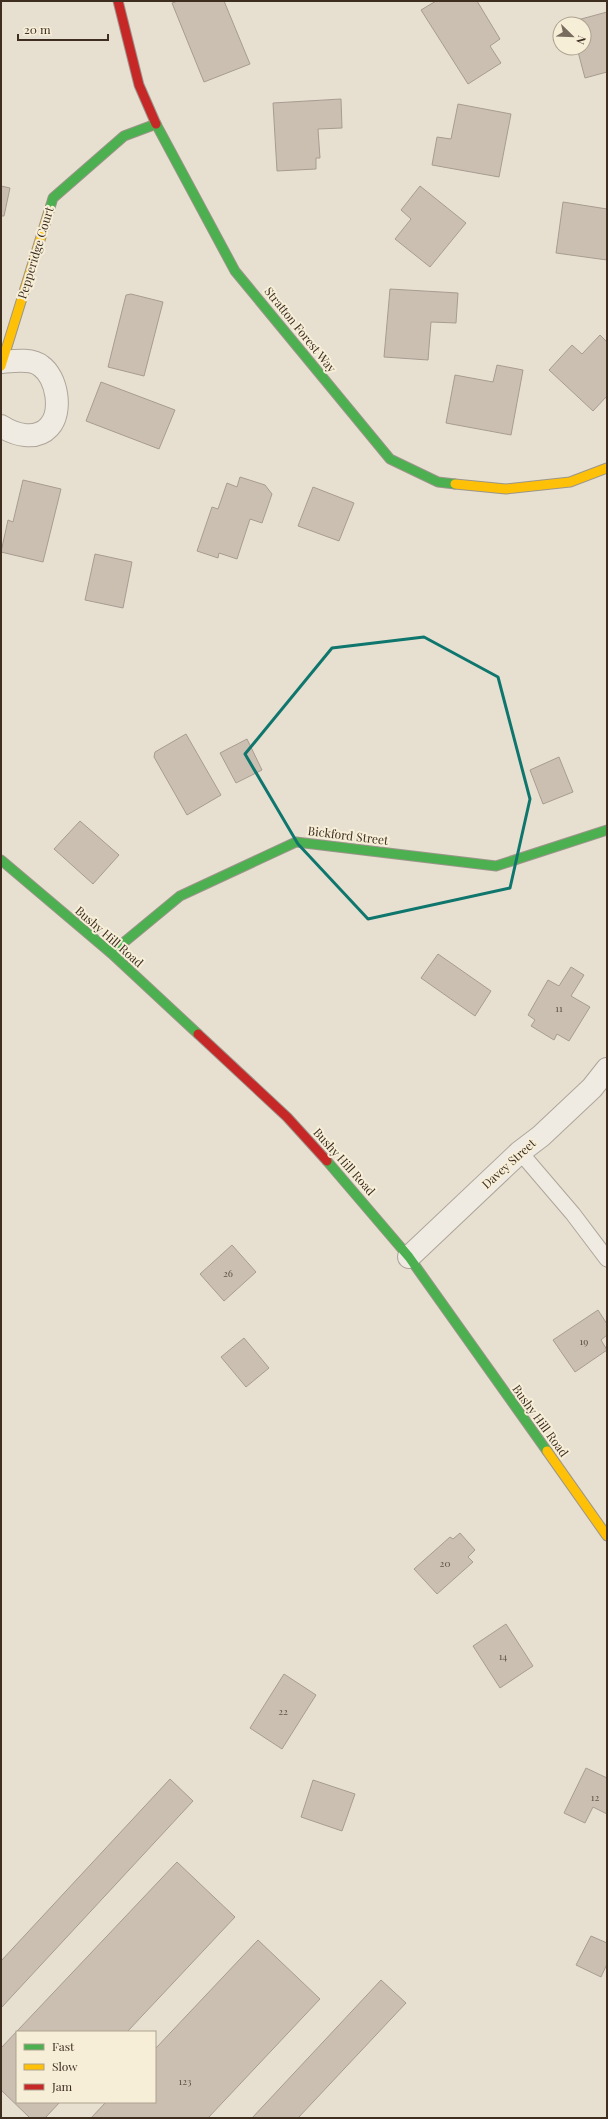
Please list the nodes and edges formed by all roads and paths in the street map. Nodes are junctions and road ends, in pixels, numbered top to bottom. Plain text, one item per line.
1 (118, 1) edge
2 (156, 124) junction
3 (2, 364) edge
4 (1, 426) edge
5 (607, 468) edge
6 (607, 830) edge
7 (1, 860) edge
8 (112, 953) junction
9 (607, 1069) edge
10 (520, 1152) junction
11 (409, 1256) junction
12 (607, 1260) edge
13 (607, 1536) edge

1 - 2 street, Stratton Forest Way
2 - 3 street, Pepperidge Court
2 - 5 street, Stratton Forest Way
3 - 4 street, Pepperidge Court
6 - 8 street, Bickford Street
7 - 8 street, Bushy Hill Road
8 - 11 street, Bushy Hill Road
9 - 10 street, Davey Street
10 - 11 street, Davey Street
10 - 12 lane
11 - 13 street, Bushy Hill Road

